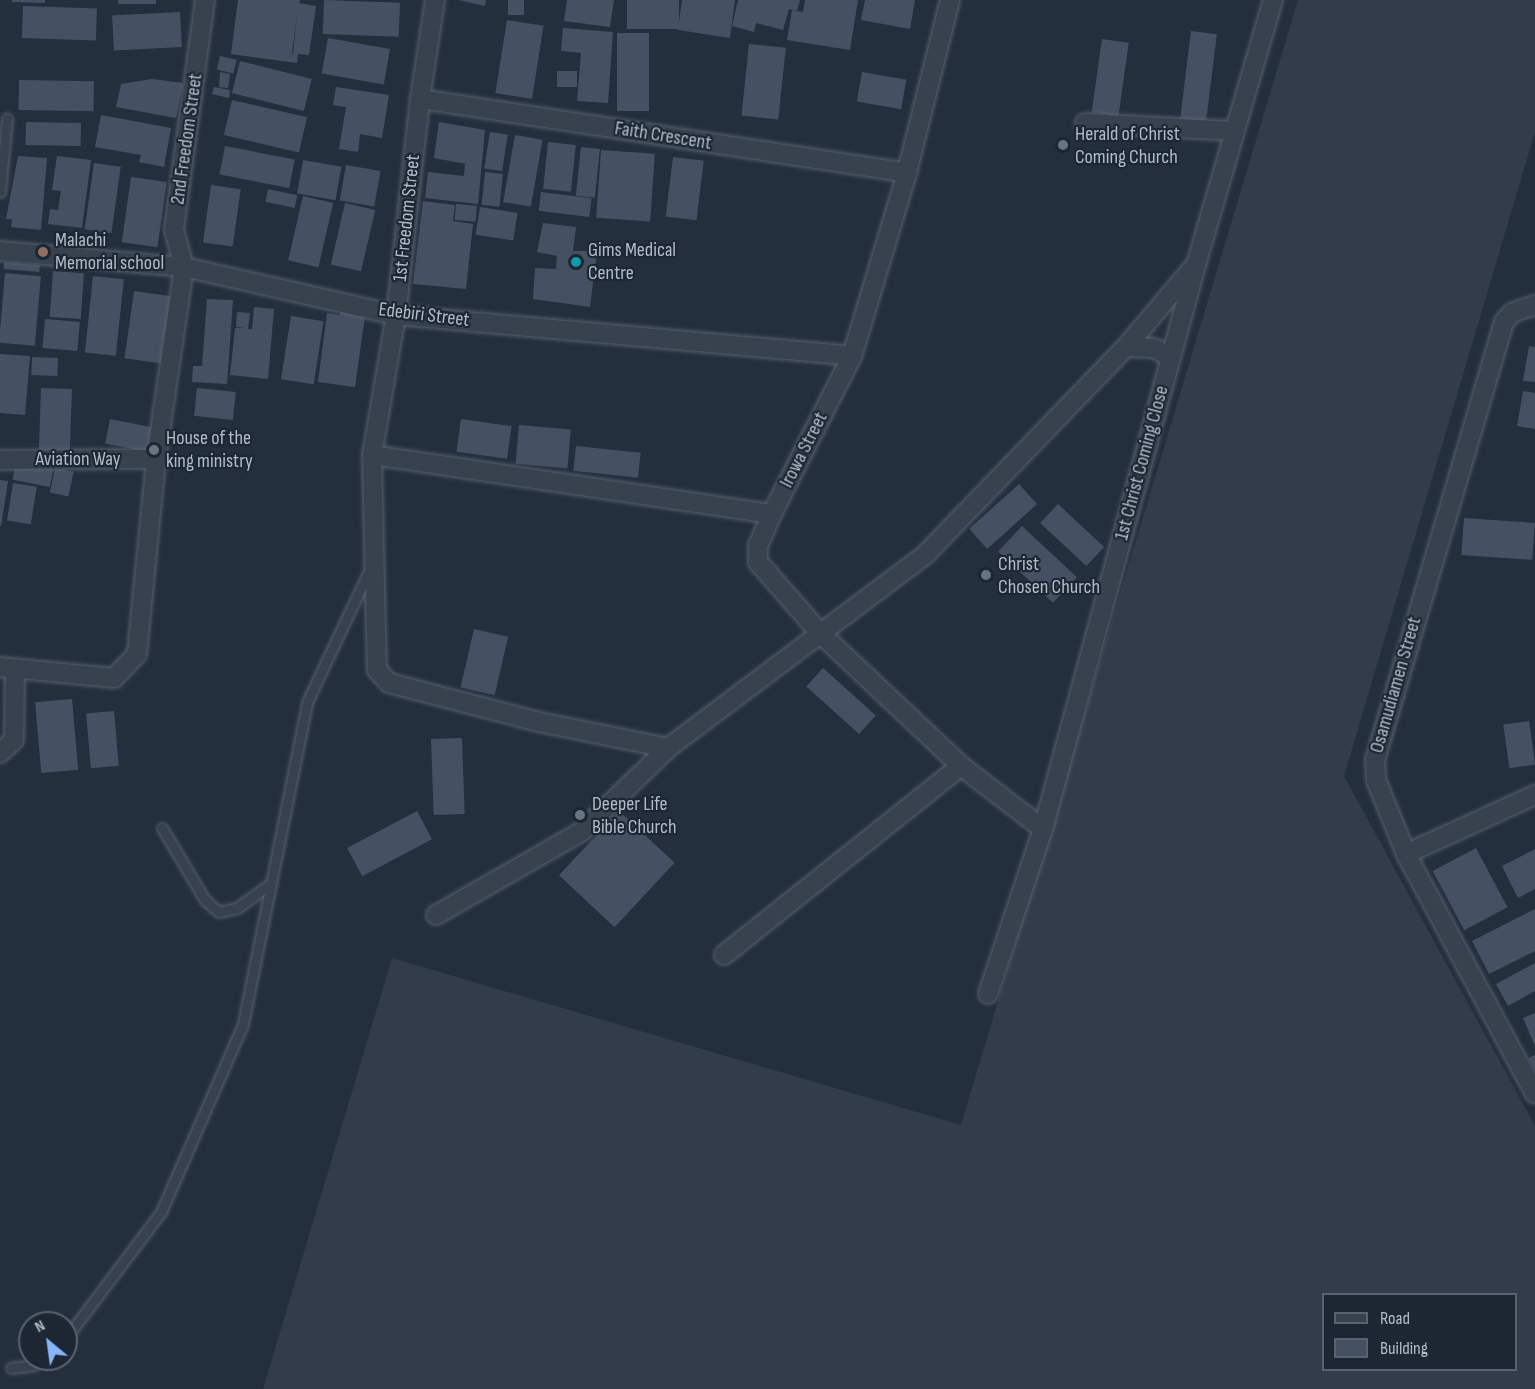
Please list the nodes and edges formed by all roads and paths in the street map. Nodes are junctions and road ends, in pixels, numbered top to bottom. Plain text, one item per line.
1 (205, 0) edge
2 (435, 0) edge
3 (950, 0) edge
4 (1273, 0) edge
5 (420, 99) junction
6 (7, 118) dead end
7 (1085, 123) dead end
8 (1234, 131) junction
9 (907, 173) junction
10 (0, 192) edge
11 (0, 251) edge
12 (1196, 265) junction
13 (184, 267) junction
14 (1535, 305) edge
15 (396, 315) junction
16 (1126, 347) junction
17 (852, 356) junction
18 (1170, 357) junction
19 (372, 455) junction
20 (156, 459) junction
21 (0, 460) edge
22 (772, 514) junction
23 (374, 562) junction
24 (819, 632) junction
25 (8, 669) edge
26 (668, 748) junction
27 (0, 753) edge
28 (961, 766) junction
29 (1535, 795) edge
30 (162, 828) dead end
31 (1043, 829) junction
32 (1406, 854) junction
33 (270, 884) junction
34 (436, 915) dead end
35 (724, 956) dead end
36 (988, 994) dead end
37 (1535, 1094) edge
38 (78, 1322) edge
39 (18, 1367) edge
40 (11, 1368) dead end

1 - 13 street, 2nd Freedom Street
2 - 5 street, 1st Freedom Street
3 - 9 street, Irowa Street
4 - 8 street, 1st Christ Coming Close
5 - 9 street, Faith Crescent
5 - 15 street, 1st Freedom Street
6 - 10 lane
7 - 8 street
8 - 12 street, 1st Christ Coming Close
9 - 17 street, Irowa Street
11 - 13 street, Edebiri Street
12 - 16 street
12 - 18 street, 1st Christ Coming Close
13 - 15 street, Edebiri Street
13 - 20 street, 2nd Freedom Street
14 - 32 street, Osamudiamen Street
15 - 17 street, Edebiri Street
15 - 19 street, 1st Freedom Street
16 - 18 street
16 - 24 street
17 - 22 street, Irowa Street
18 - 31 street, 1st Christ Coming Close
19 - 22 street
19 - 23 street, 1st Freedom Street
20 - 21 street, Aviation Way
20 - 25 street, 2nd Freedom Street
22 - 24 street, Irowa Street
23 - 26 street, 1st Freedom Street
23 - 33 lane
24 - 26 street
24 - 28 street, Irowa Street
25 - 27 street
26 - 34 street
28 - 31 street, Irowa Street
28 - 35 street
29 - 32 street
30 - 33 lane
31 - 36 street, 1st Christ Coming Close
32 - 37 street, Osamudiamen Street
33 - 38 lane
39 - 40 lane

